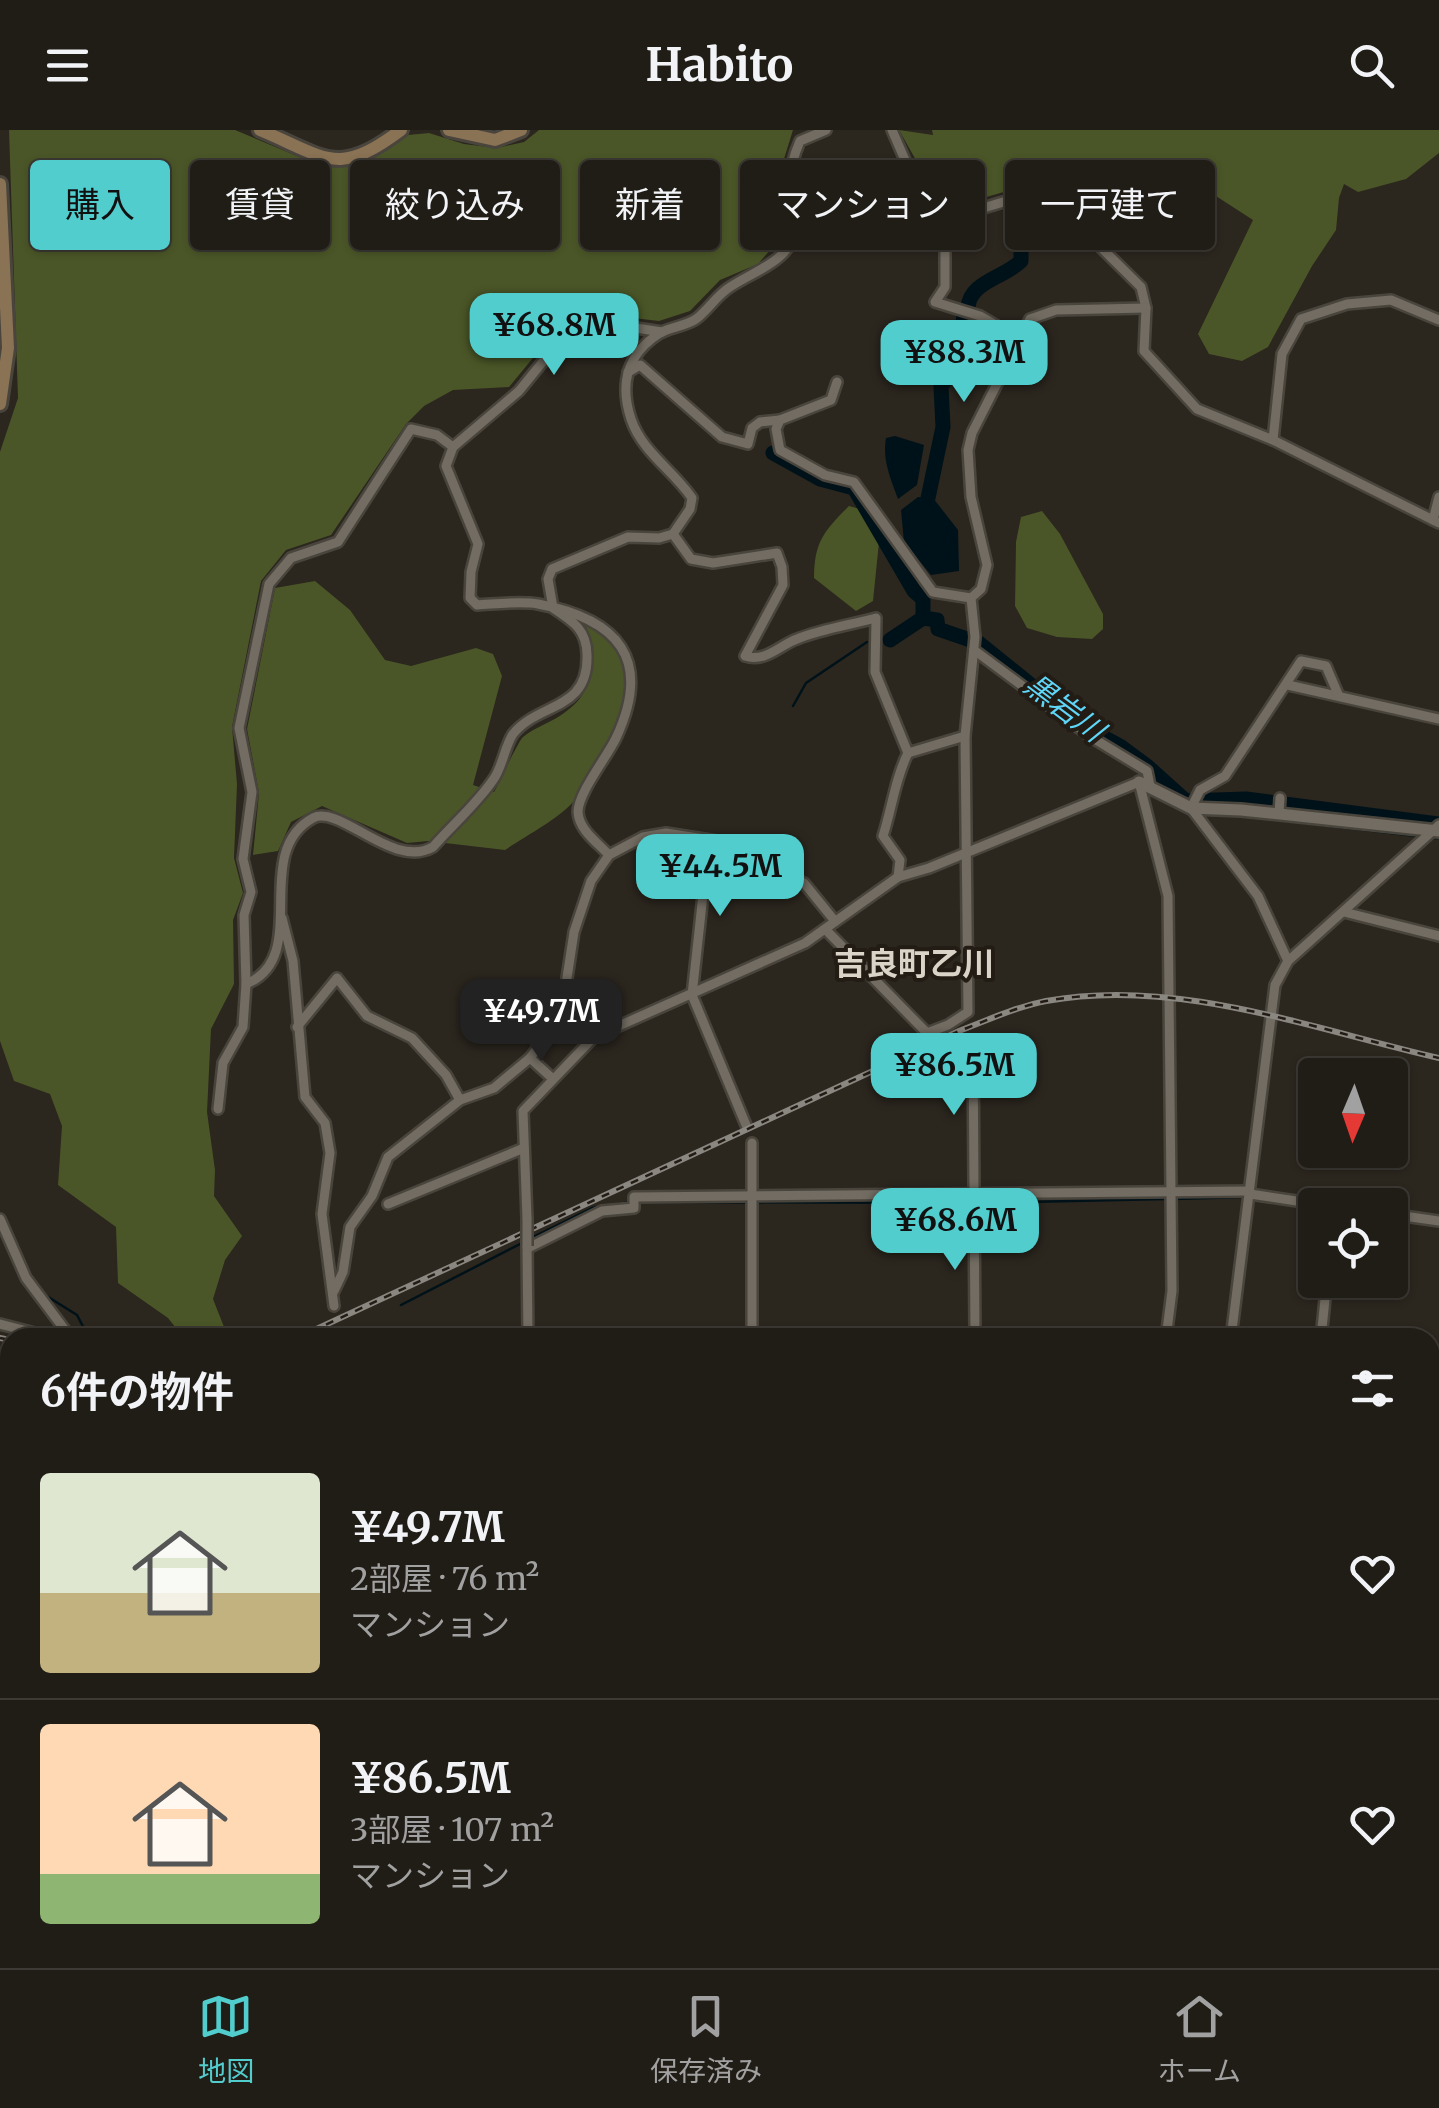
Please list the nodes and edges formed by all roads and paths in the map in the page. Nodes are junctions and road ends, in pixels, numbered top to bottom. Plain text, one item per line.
1 (260, 130) edge
2 (401, 130) edge
3 (449, 130) edge
4 (520, 130) edge
5 (826, 130) edge
6 (892, 130) edge
7 (0, 184) edge
8 (945, 250) edge
9 (1146, 308) junction
10 (1439, 320) edge
11 (662, 332) junction
12 (1018, 338) junction
13 (626, 374) junction
14 (836, 382) dead end
15 (0, 404) edge
16 (780, 420) junction
17 (1273, 440) junction
18 (454, 447) junction
19 (1439, 497) edge
20 (1436, 522) edge
21 (672, 534) junction
22 (971, 598) junction
23 (553, 608) junction
24 (974, 650) junction
25 (1288, 685) junction
26 (1338, 694) junction
27 (1439, 718) edge
28 (965, 736) junction
29 (908, 753) junction
30 (1144, 784) junction
31 (1280, 798) dead end
32 (1191, 807) junction
33 (1279, 813) junction
34 (1436, 829) edge
35 (710, 840) junction
36 (966, 853) junction
37 (608, 854) junction
38 (898, 877) junction
39 (1344, 912) junction
40 (282, 915) junction
41 (834, 920) junction
42 (825, 930) junction
43 (1439, 936) edge
44 (1288, 961) junction
45 (246, 984) junction
46 (692, 995) junction
47 (298, 1027) junction
48 (973, 1040) dead end
49 (530, 1058) junction
50 (553, 1079) junction
51 (460, 1100) junction
52 (218, 1109) dead end
53 (746, 1125) dead end
54 (752, 1142) dead end
55 (524, 1148) junction
56 (1250, 1195) junction
57 (974, 1196) junction
58 (752, 1197) junction
59 (1171, 1197) junction
60 (1298, 1201) edge
61 (388, 1204) dead end
62 (1408, 1217) edge
63 (0, 1218) edge
64 (1439, 1222) edge
65 (527, 1247) junction
66 (334, 1291) junction
67 (1325, 1298) edge
68 (334, 1306) dead end
69 (64, 1328) edge
70 (528, 1328) edge
71 (752, 1328) edge
72 (975, 1328) edge
73 (1167, 1328) edge
74 (1233, 1328) edge
75 (1322, 1328) edge

1 - 2 main road
3 - 4 main road
5 - 11 street
6 - 9 street
7 - 15 main road
8 - 12 street
9 - 12 street
9 - 17 street
10 - 17 street
11 - 13 street
11 - 18 street
12 - 22 street
13 - 16 street
13 - 21 street
14 - 16 street
16 - 22 street
17 - 20 street
18 - 23 street
18 - 45 street
19 - 20 street
21 - 23 street
21 - 29 street
22 - 24 street
23 - 37 street
23 - 40 street
24 - 28 street
24 - 30 street
25 - 26 street
25 - 26 street
25 - 32 street
26 - 27 street
28 - 29 street
28 - 36 street
29 - 38 street
30 - 32 street
30 - 36 street
30 - 59 street
31 - 33 street
32 - 33 street
32 - 44 street
33 - 34 street
34 - 39 street
35 - 37 street
35 - 41 street
35 - 46 street
36 - 38 street
36 - 42 street
37 - 49 street
38 - 41 street
39 - 43 street
39 - 44 street
40 - 45 street
40 - 47 street
41 - 42 street
42 - 46 street
44 - 56 street
45 - 52 street
46 - 50 street
46 - 53 street
47 - 51 street
47 - 66 street
48 - 57 street
49 - 50 street
49 - 51 street
50 - 55 street
51 - 66 street
54 - 58 street
55 - 61 street
55 - 65 street, bridge
56 - 59 street
56 - 60 street
56 - 74 street
57 - 58 street
57 - 59 street
57 - 72 street
58 - 65 street
58 - 71 street
59 - 73 street
62 - 64 street
63 - 69 street
65 - 70 street
66 - 68 street
67 - 75 street

